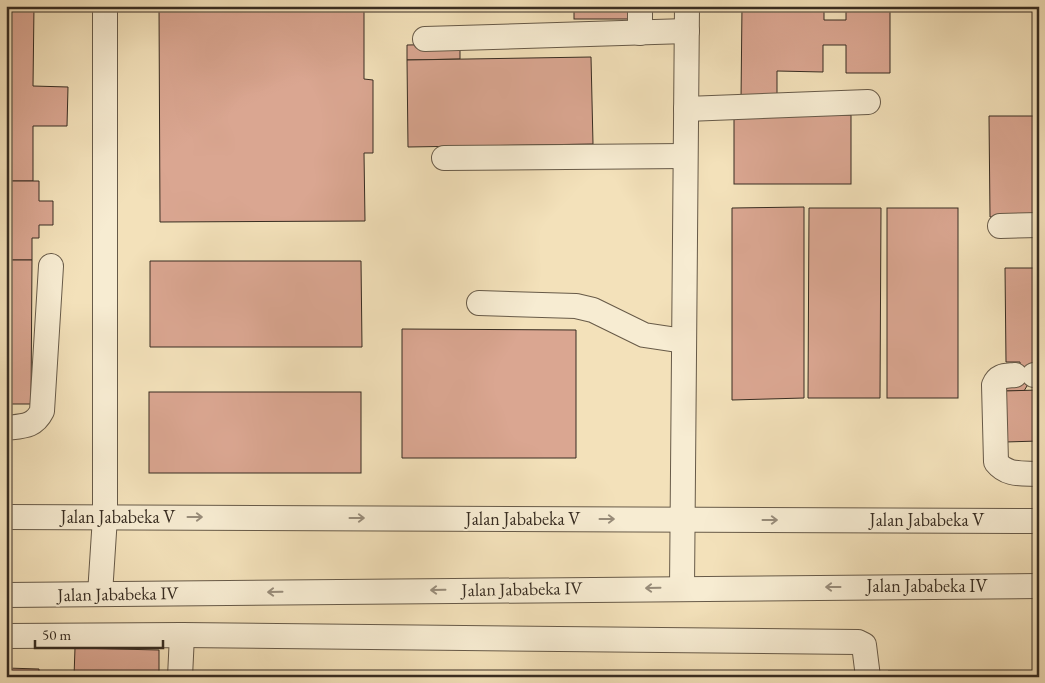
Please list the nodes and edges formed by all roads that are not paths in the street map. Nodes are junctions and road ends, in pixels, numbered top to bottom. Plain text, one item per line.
1 (105, 6) edge
2 (640, 6) edge
3 (687, 6) edge
4 (686, 31) junction
5 (640, 33) junction
6 (425, 39) dead end
7 (868, 102) dead end
8 (686, 108) junction
9 (685, 156) junction
10 (444, 158) dead end
11 (1039, 225) edge
12 (1000, 226) dead end
13 (51, 266) dead end
14 (479, 303) dead end
15 (684, 341) junction
16 (1029, 375) edge
17 (6, 428) edge
18 (1039, 474) edge
19 (6, 517) edge
20 (105, 517) junction
21 (682, 519) junction
22 (1039, 521) edge
23 (1039, 586) edge
24 (682, 588) junction
25 (100, 594) junction
26 (6, 595) edge
27 (182, 635) junction
28 (6, 636) edge
29 (180, 677) edge
30 (868, 677) edge

1 - 20 street
2 - 5 street
3 - 4 street
4 - 5 street
4 - 8 street
5 - 6 street
7 - 8 street
8 - 9 street
9 - 10 street
9 - 15 street
11 - 12 street
13 - 17 street
14 - 15 street
15 - 21 street
16 - 18 street
19 - 20 street, Jalan Jababeka V
20 -> 21 street, Jalan Jababeka V
20 - 25 street
21 -> 22 street, Jalan Jababeka V
21 - 24 street
23 -> 24 street, Jalan Jababeka IV
24 -> 25 street, Jalan Jababeka IV
25 - 26 street, Jalan Jababeka IV
27 - 28 street
27 - 29 street
27 - 30 street

